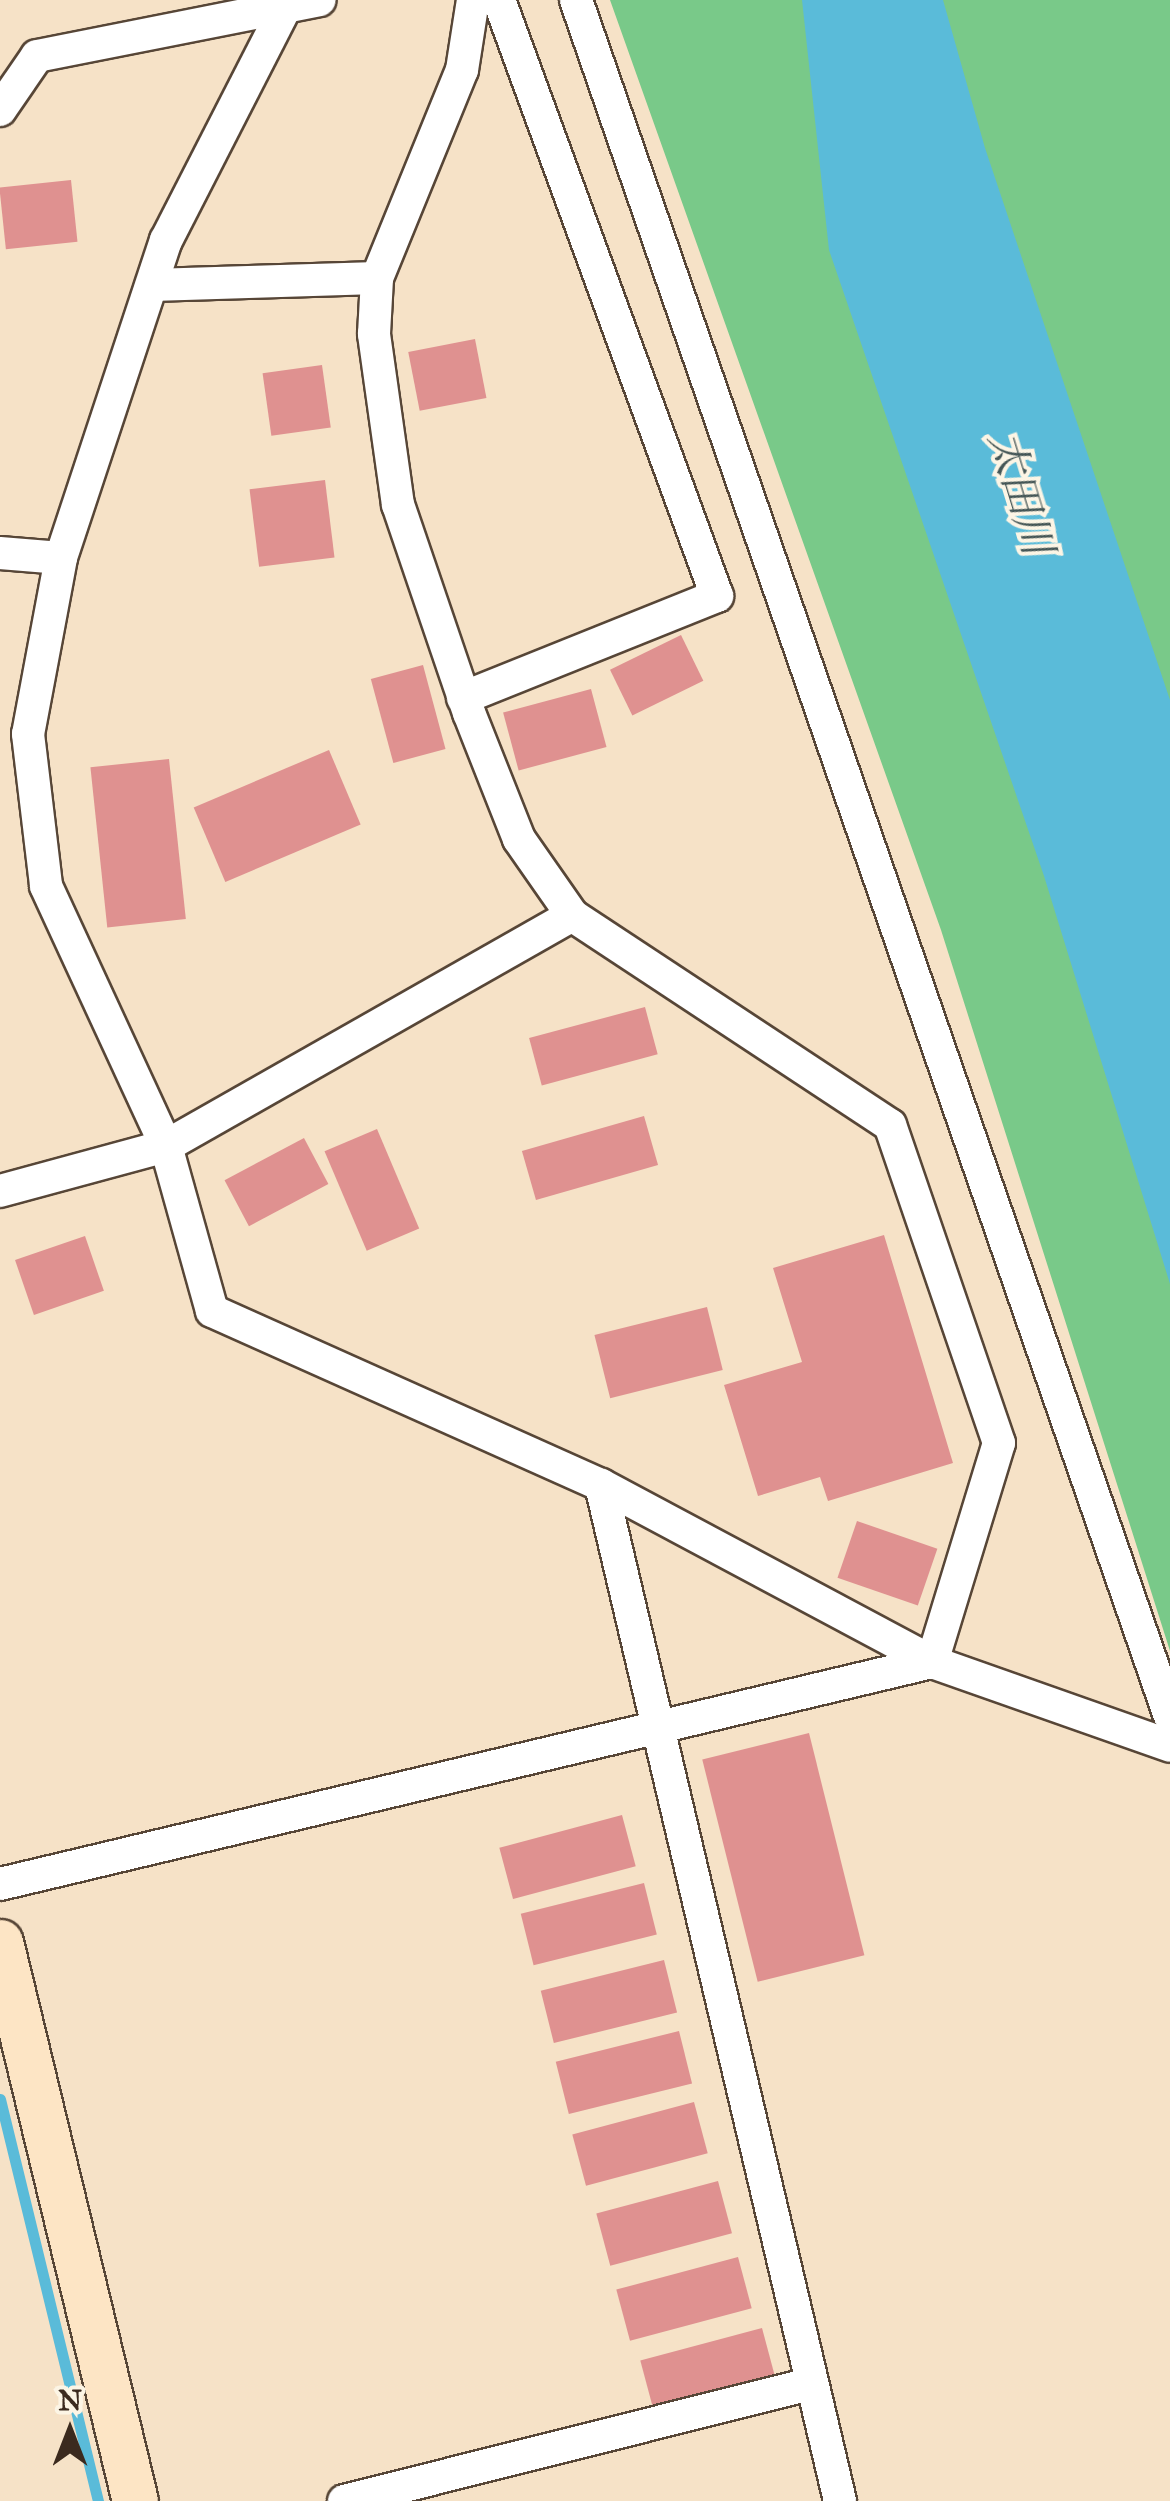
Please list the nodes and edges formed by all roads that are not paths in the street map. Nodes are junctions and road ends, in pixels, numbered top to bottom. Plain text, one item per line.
1 (319, 0) edge
2 (473, 0) edge
3 (500, 0) edge
4 (576, 0) edge
5 (286, 6) junction
6 (0, 110) edge
7 (377, 278) junction
8 (152, 285) junction
9 (0, 553) edge
10 (61, 558) junction
11 (463, 698) junction
12 (572, 915) junction
13 (166, 1146) junction
14 (0, 1191) edge
15 (601, 1485) junction
16 (932, 1662) junction
17 (1170, 1716) edge
18 (656, 1730) junction
19 (1170, 1746) edge
20 (0, 1884) edge
21 (0, 1942) edge
22 (811, 2384) junction
23 (135, 2501) edge
24 (344, 2501) edge
25 (840, 2501) edge

1 - 5 street
2 - 7 street
3 - 11 street
4 - 17 street
5 - 6 street
5 - 8 street
7 - 8 street
7 - 11 street
8 - 10 street
9 - 10 street
10 - 13 street
11 - 12 street
12 - 13 street
12 - 16 street
13 - 14 street
13 - 15 street
15 - 16 street
15 - 18 street
16 - 18 street
16 - 19 street
18 - 20 street
18 - 22 street
21 - 23 street
22 - 24 street
22 - 25 street

